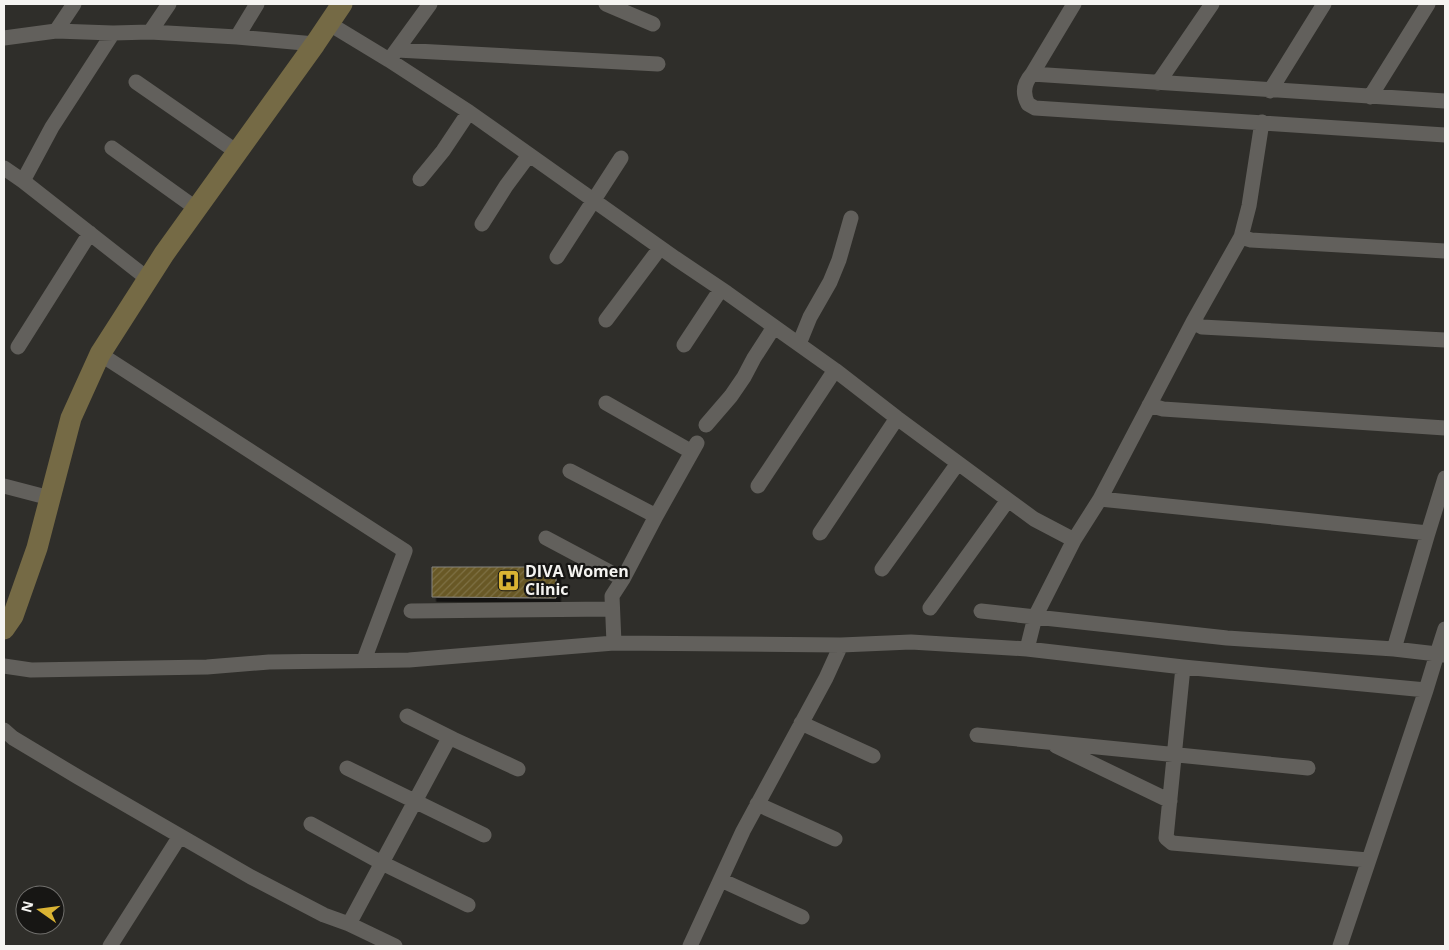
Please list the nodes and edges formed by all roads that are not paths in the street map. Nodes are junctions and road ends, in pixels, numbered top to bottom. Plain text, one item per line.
1 (74, 4) edge
2 (168, 4) edge
3 (257, 4) edge
4 (342, 4) edge
5 (430, 4) edge
6 (606, 4) edge
7 (1074, 4) edge
8 (1212, 4) edge
9 (1324, 4) edge
10 (1428, 4) edge
11 (328, 23) junction
12 (653, 24) dead end
13 (56, 31) junction
14 (150, 32) junction
15 (113, 33) junction
16 (237, 37) junction
17 (4, 38) edge
18 (315, 44) junction
19 (393, 55) junction
20 (658, 64) dead end
21 (1032, 74) junction
22 (136, 82) dead end
23 (1158, 83) junction
24 (1270, 91) junction
25 (1370, 97) junction
26 (1445, 101) edge
27 (469, 112) junction
28 (1262, 122) junction
29 (1445, 135) edge
30 (112, 148) dead end
31 (237, 152) junction
32 (529, 155) junction
33 (621, 158) dead end
34 (4, 168) edge
35 (420, 179) dead end
36 (23, 181) junction
37 (593, 201) junction
38 (196, 209) junction
39 (850, 218) dead end
40 (482, 224) dead end
41 (90, 233) junction
42 (1241, 237) junction
43 (660, 248) junction
44 (1445, 252) edge
45 (557, 257) dead end
46 (148, 279) junction
47 (721, 289) junction
48 (606, 320) dead end
49 (1193, 322) junction
50 (774, 327) junction
51 (1445, 340) edge
52 (800, 344) junction
53 (684, 345) dead end
54 (18, 347) dead end
55 (100, 354) junction
56 (835, 370) junction
57 (606, 403) dead end
58 (1150, 405) junction
59 (897, 418) junction
60 (706, 424) dead end
61 (1445, 428) edge
62 (958, 463) junction
63 (570, 471) dead end
64 (1445, 478) edge
65 (4, 486) edge
66 (758, 486) dead end
67 (50, 498) junction
68 (1100, 499) junction
69 (1008, 500) junction
70 (656, 516) junction
71 (820, 533) dead end
72 (1428, 533) junction
73 (546, 538) dead end
74 (1074, 540) junction
75 (882, 569) dead end
76 (623, 579) junction
77 (930, 608) dead end
78 (612, 609) junction
79 (411, 611) dead end
80 (981, 611) dead end
81 (1035, 617) junction
82 (4, 629) edge
83 (1445, 629) edge
84 (614, 643) junction
85 (841, 645) junction
86 (1027, 649) junction
87 (1394, 649) junction
88 (1441, 654) edge
89 (364, 660) junction
90 (4, 666) edge
91 (1183, 667) junction
92 (1426, 690) junction
93 (407, 716) dead end
94 (801, 723) junction
95 (4, 730) edge
96 (977, 735) dead end
97 (453, 738) junction
98 (1048, 742) junction
99 (1174, 754) junction
100 (873, 756) dead end
101 (347, 768) dead end
102 (1308, 768) dead end
103 (518, 769) dead end
104 (416, 800) junction
105 (1170, 801) junction
106 (757, 804) junction
107 (311, 824) dead end
108 (484, 835) dead end
109 (180, 836) junction
110 (835, 839) dead end
111 (1368, 860) junction
112 (382, 863) junction
113 (721, 880) junction
114 (468, 905) dead end
115 (802, 917) dead end
116 (349, 924) junction
117 (110, 946) edge
118 (395, 946) edge
119 (690, 946) edge
120 (1340, 946) edge

1 - 13 street
2 - 14 street
3 - 16 street
4 - 11 street
5 - 19 street
6 - 12 street
7 - 21 street
8 - 23 street
9 - 24 street
10 - 25 street
11 - 18 street
11 - 19 street
13 - 15 street
13 - 17 street
14 - 15 street
14 - 16 street
15 - 36 street
16 - 18 street
18 - 31 street
19 - 20 street
19 - 27 street
21 - 23 street
21 - 28 street
22 - 31 street
23 - 24 street
24 - 25 street
25 - 26 street
27 - 32 street
27 - 35 street
28 - 29 street
28 - 42 street
30 - 38 street
31 - 38 street
32 - 37 street
32 - 40 street
33 - 37 street
34 - 36 street
36 - 41 street
37 - 43 street
37 - 45 street
38 - 46 street
39 - 52 street
41 - 46 street
41 - 54 street
42 - 44 street
42 - 49 street
43 - 47 street
43 - 48 street
46 - 55 street
47 - 50 street
47 - 53 street
49 - 51 street
49 - 58 street
50 - 52 street
50 - 60 street
52 - 56 street
55 - 67 street
55 - 89 street
56 - 59 street
56 - 66 street
57 - 70 street
58 - 61 street
58 - 68 street
59 - 62 street
59 - 71 street
62 - 69 street
62 - 75 street
63 - 70 street
64 - 72 street
65 - 67 street
67 - 82 street
68 - 72 street
68 - 74 street
69 - 74 street
69 - 77 street
70 - 76 street
72 - 87 street
73 - 76 street
74 - 81 street
76 - 78 street
78 - 79 street
78 - 84 street
80 - 81 street
81 - 86 street
81 - 87 street
83 - 88 street
84 - 85 street
84 - 89 street
85 - 86 street
85 - 94 street
86 - 91 street
87 - 88 street
88 - 92 street
89 - 90 street
91 - 92 street
91 - 99 street
92 - 111 street
93 - 97 street
94 - 100 street
94 - 106 street
95 - 109 street
96 - 98 street
97 - 103 street
97 - 104 street
98 - 99 street
98 - 105 street
99 - 102 street
99 - 105 street
101 - 104 street
104 - 108 street
104 - 112 street
105 - 111 street
106 - 110 street
106 - 113 street
107 - 112 street
109 - 116 street
109 - 117 street
111 - 120 street
112 - 114 street
112 - 116 street
113 - 115 street
113 - 119 street
116 - 118 street

